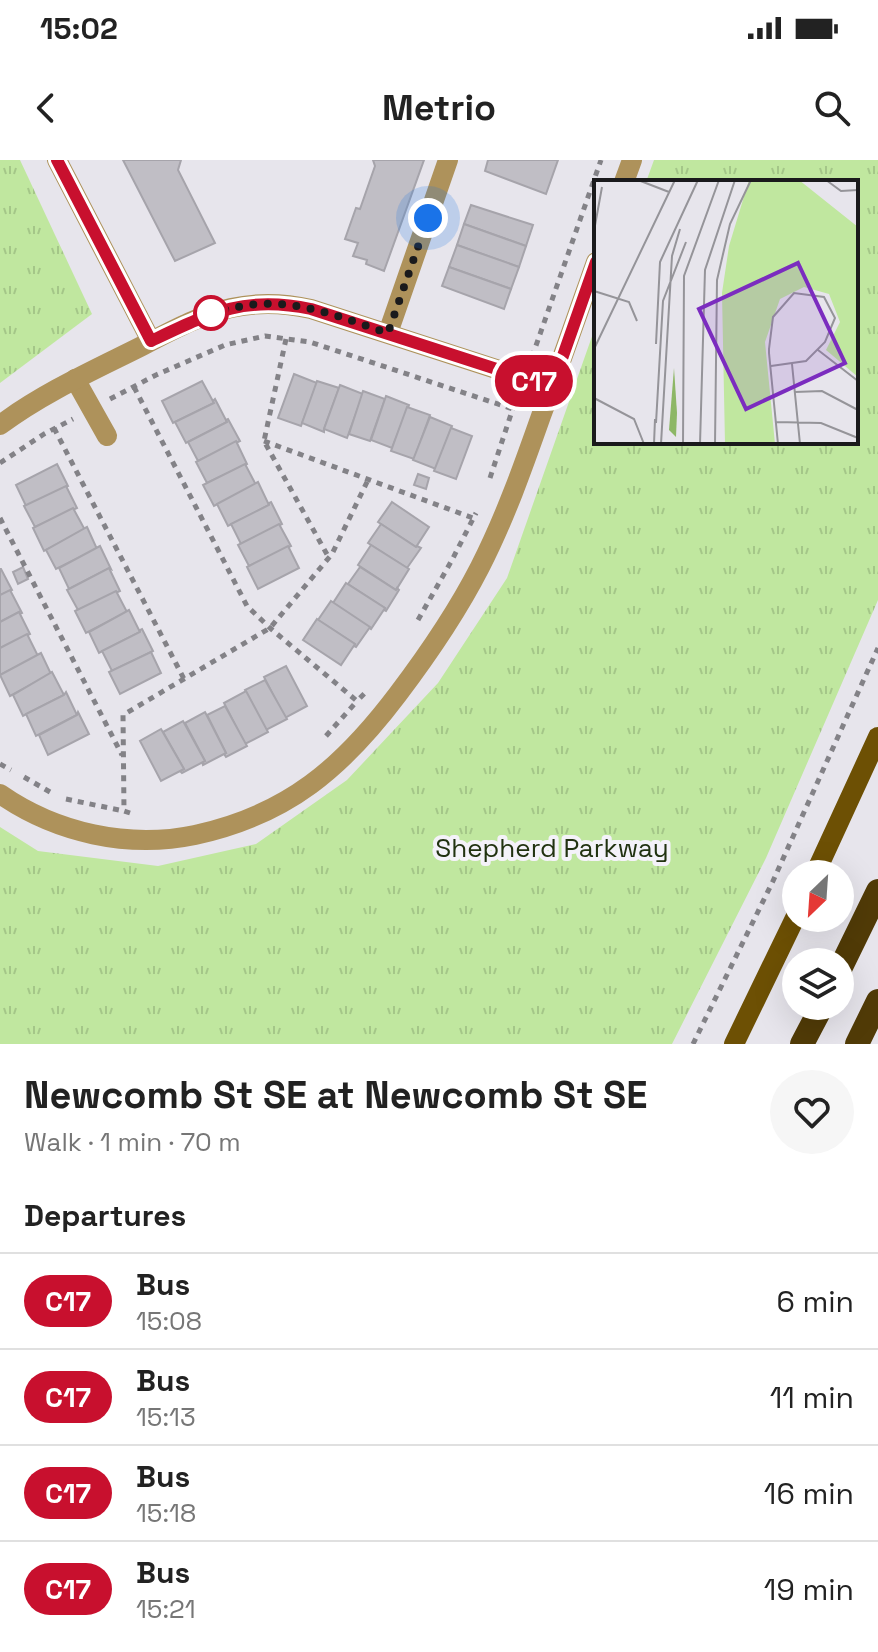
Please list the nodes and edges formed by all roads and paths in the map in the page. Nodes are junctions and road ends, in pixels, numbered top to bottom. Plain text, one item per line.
1 (57, 160) edge
2 (448, 160) edge
3 (601, 160) edge
4 (632, 160) edge
5 (625, 180) edge
6 (594, 268) edge
7 (388, 333) junction
8 (286, 339) junction
9 (151, 341) junction
10 (530, 362) dead end
11 (75, 379) junction
12 (134, 387) junction
13 (552, 387) junction
14 (515, 402) dead end
15 (92, 409) junction
16 (513, 409) junction
17 (0, 425) edge
18 (54, 428) junction
19 (107, 436) dead end
20 (264, 441) junction
21 (0, 463) edge
22 (368, 480) junction
23 (486, 490) dead end
24 (477, 510) dead end
25 (0, 518) edge
26 (473, 518) junction
27 (329, 558) junction
28 (270, 628) junction
29 (411, 630) dead end
30 (878, 648) edge
31 (184, 679) junction
32 (373, 684) dead end
33 (357, 701) junction
34 (878, 737) edge
35 (320, 742) dead end
36 (123, 757) junction
37 (0, 764) edge
38 (0, 794) edge
39 (124, 811) junction
40 (137, 816) dead end
41 (821, 860) edge
42 (878, 891) edge
43 (788, 932) edge
44 (850, 948) edge
45 (878, 1001) edge
46 (815, 1020) edge
47 (693, 1044) edge
48 (734, 1044) edge
49 (802, 1044) edge
50 (857, 1044) edge

1 - 9 street
2 - 7 street
3 - 10 path
4 - 5 street
6 - 13 street
7 - 9 street
7 - 13 street
8 - 12 path
8 - 16 path
8 - 20 path
9 - 11 street
11 - 15 street
11 - 17 street
12 - 15 path
12 - 28 path
13 - 38 street
14 - 16 path
15 - 18 path
15 - 19 street
16 - 23 path
18 - 21 path
18 - 31 path
20 - 22 path
20 - 27 path
22 - 26 path
22 - 27 path
24 - 26 path
25 - 36 path
26 - 29 path
27 - 28 path
28 - 31 path
28 - 33 path
30 - 47 path
31 - 36 path
32 - 33 path
33 - 35 path
34 - 41 main road
36 - 39 path
37 - 39 path
39 - 40 path
42 - 44 highway
43 - 48 main road
45 - 50 highway
46 - 49 highway

